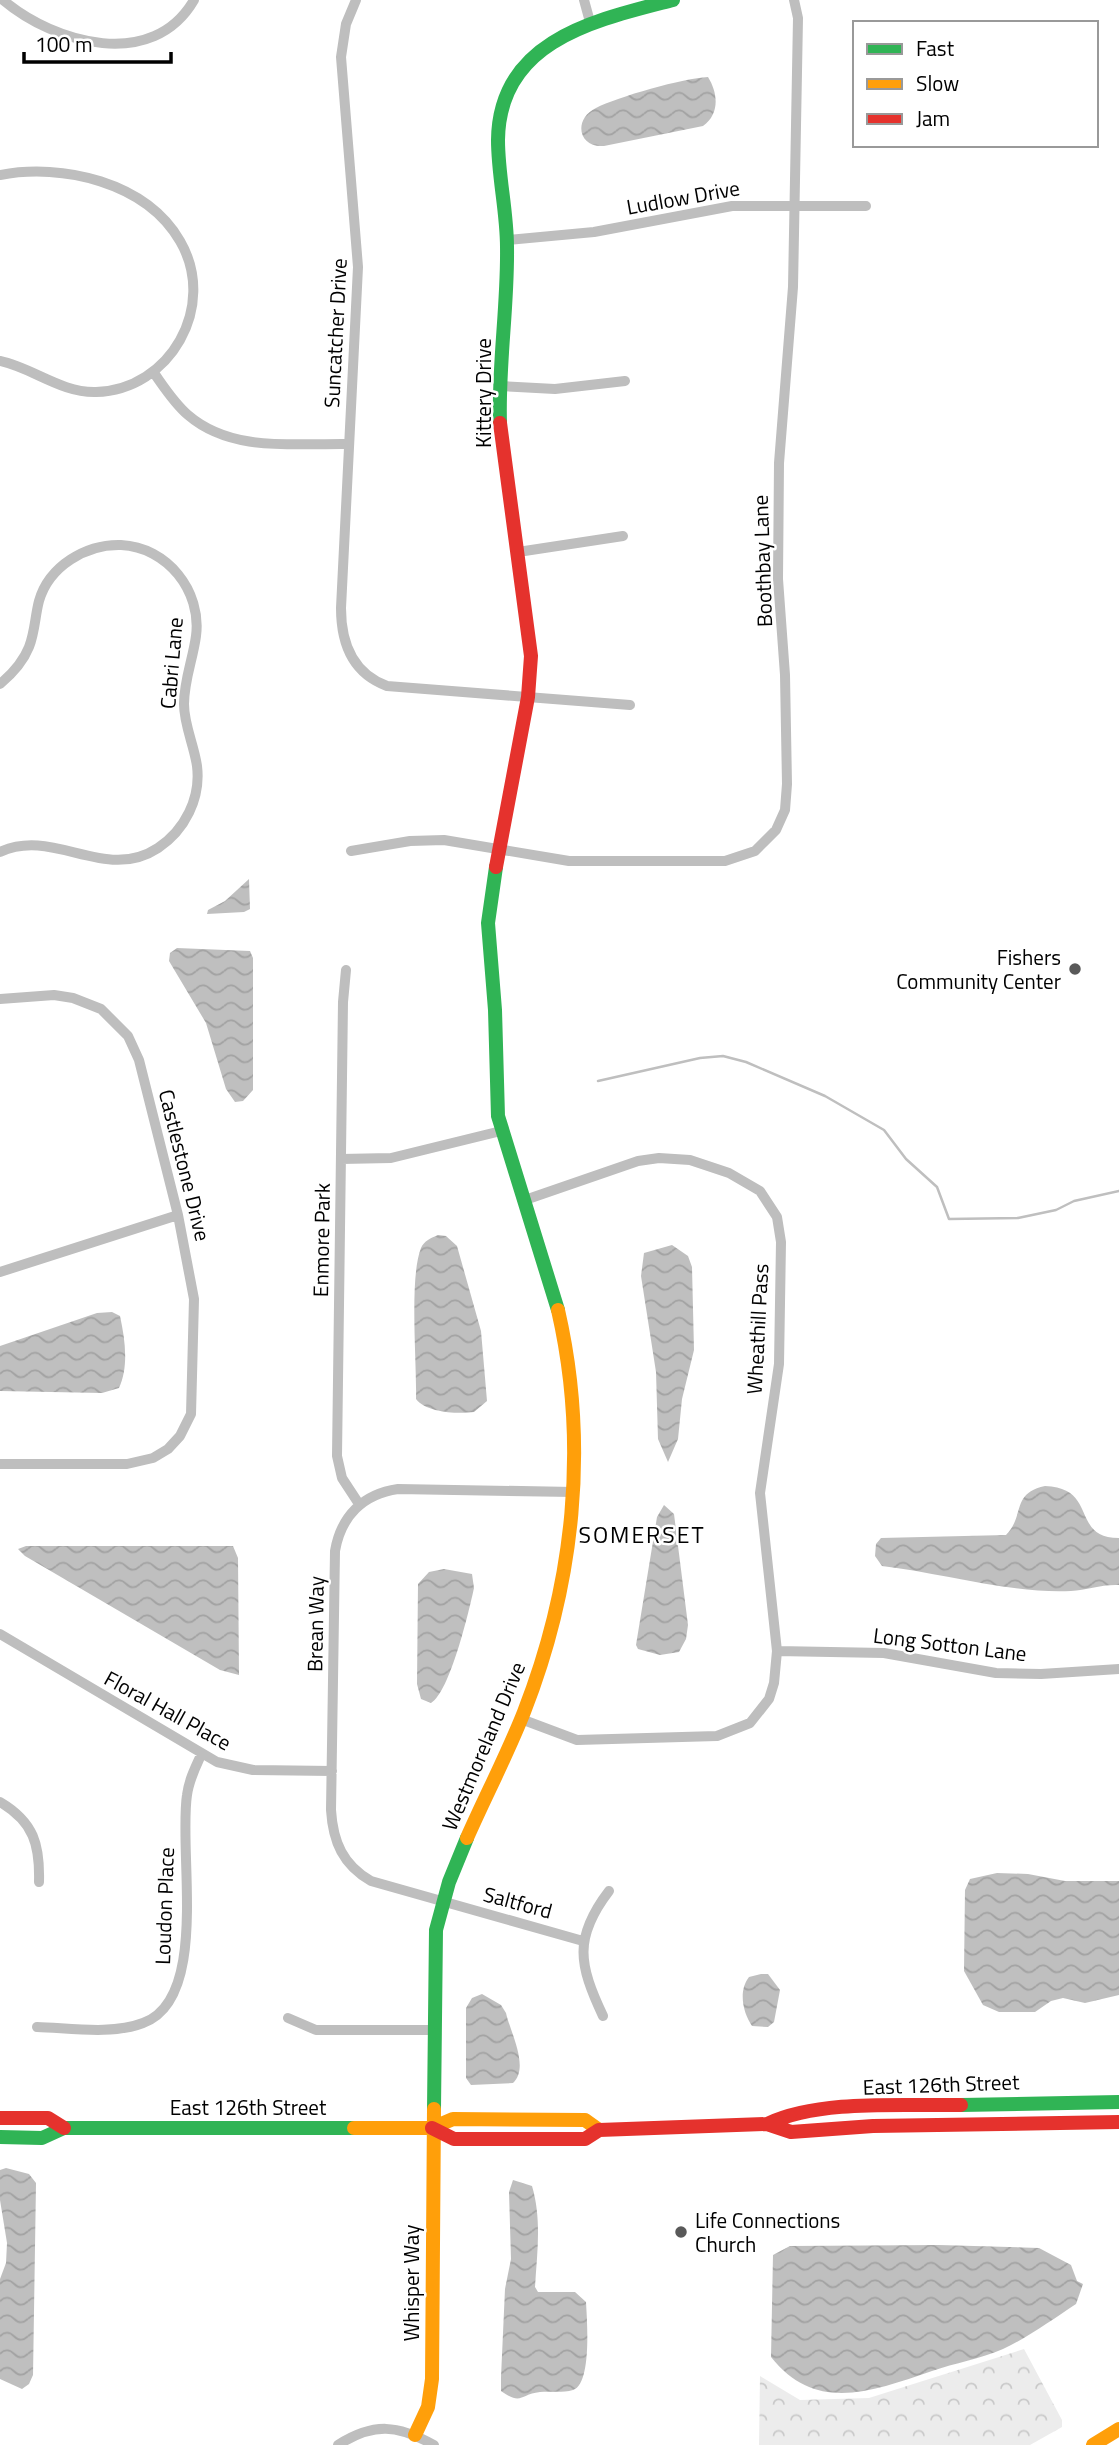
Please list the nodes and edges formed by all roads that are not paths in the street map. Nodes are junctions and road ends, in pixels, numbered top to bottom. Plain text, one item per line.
1 (3, 0) edge
2 (194, 0) edge
3 (356, 0) edge
4 (584, 0) edge
5 (673, 0) edge
6 (794, 0) edge
7 (590, 22) junction
8 (0, 174) edge
9 (794, 205) junction
10 (866, 206) dead end
11 (507, 240) junction
12 (0, 361) edge
13 (154, 373) junction
14 (625, 381) dead end
15 (501, 386) junction
16 (349, 444) junction
17 (623, 536) dead end
18 (518, 552) junction
19 (0, 684) edge
20 (528, 697) junction
21 (630, 705) dead end
22 (499, 848) junction
23 (351, 851) dead end
24 (0, 852) edge
25 (488, 928) joint
26 (346, 970) dead end
27 (0, 999) edge
28 (501, 1131) junction
29 (341, 1159) junction
30 (525, 1200) junction
31 (178, 1215) junction
32 (0, 1272) edge
33 (0, 1464) edge
34 (573, 1492) junction
35 (359, 1504) junction
36 (0, 1634) edge
37 (777, 1651) junction
38 (1119, 1669) edge
39 (521, 1718) junction
40 (201, 1755) junction
41 (332, 1771) junction
42 (0, 1802) edge
43 (39, 1882) dead end
44 (609, 1891) dead end
45 (442, 1901) junction
46 (583, 1941) junction
47 (603, 2017) dead end
48 (288, 2018) dead end
49 (37, 2027) dead end
50 (433, 2030) junction
51 (1119, 2102) edge
52 (0, 2118) edge
53 (1119, 2122) edge
54 (767, 2124) junction
55 (64, 2128) junction
56 (432, 2128) junction
57 (0, 2137) edge
58 (1119, 2430) edge
59 (415, 2435) junction
60 (338, 2445) edge
61 (434, 2445) edge
62 (1093, 2445) edge

1 - 2 street
3 - 16 street, Suncatcher Drive
4 - 7 street
5 - 7 main road, Kittery Drive
6 - 9 street, Boothbay Lane
7 - 11 main road, Kittery Drive
8 - 13 street
9 - 10 street, Ludlow Drive
9 - 11 street, Ludlow Drive
9 - 22 street, Boothbay Lane
11 - 15 main road, Kittery Drive
12 - 13 street
13 - 16 street
14 - 15 street
15 - 18 main road, Kittery Drive
16 - 20 street, Suncatcher Drive
17 - 18 street
18 - 20 main road, Kittery Drive
19 - 24 street, Cabri Lane
20 - 21 street
20 - 22 main road, Kittery Drive
22 - 23 street, Boothbay Lane
22 - 25 main road, Kittery Drive
25 - 28 main road, Westmoreland Drive
26 - 29 street, Enmore Park
27 - 31 street, Castlestone Drive
28 - 29 street
28 - 30 main road, Westmoreland Drive
29 - 35 street, Enmore Park
30 - 34 main road, Westmoreland Drive
30 - 37 street, Wheathill Pass
31 - 32 street
31 - 33 street, Castlestone Drive
34 - 35 street
34 - 39 main road, Westmoreland Drive
35 - 41 street, Brean Way
36 - 40 street, Floral Hall Place
37 - 38 street, Long Sotton Lane
37 - 39 street, Wheathill Pass
39 - 45 main road, Westmoreland Drive
40 - 41 street, Floral Hall Place
40 - 49 street, Loudon Place
41 - 45 street, Brean Way
42 - 43 street
44 - 46 street
45 - 46 street, Saltford
45 - 50 main road, Westmoreland Drive
46 - 47 street
48 - 50 street
50 - 56 main road, Westmoreland Drive
51 - 54 main road, East 126th Street
52 - 55 main road, East 126th Street
53 - 54 main road, East 126th Street
54 - 56 main road, East 126th Street
55 - 56 main road, East 126th Street
55 - 57 main road, East 126th Street
56 - 59 main road, Whisper Way
58 - 62 main road
59 - 60 street
59 - 61 street

